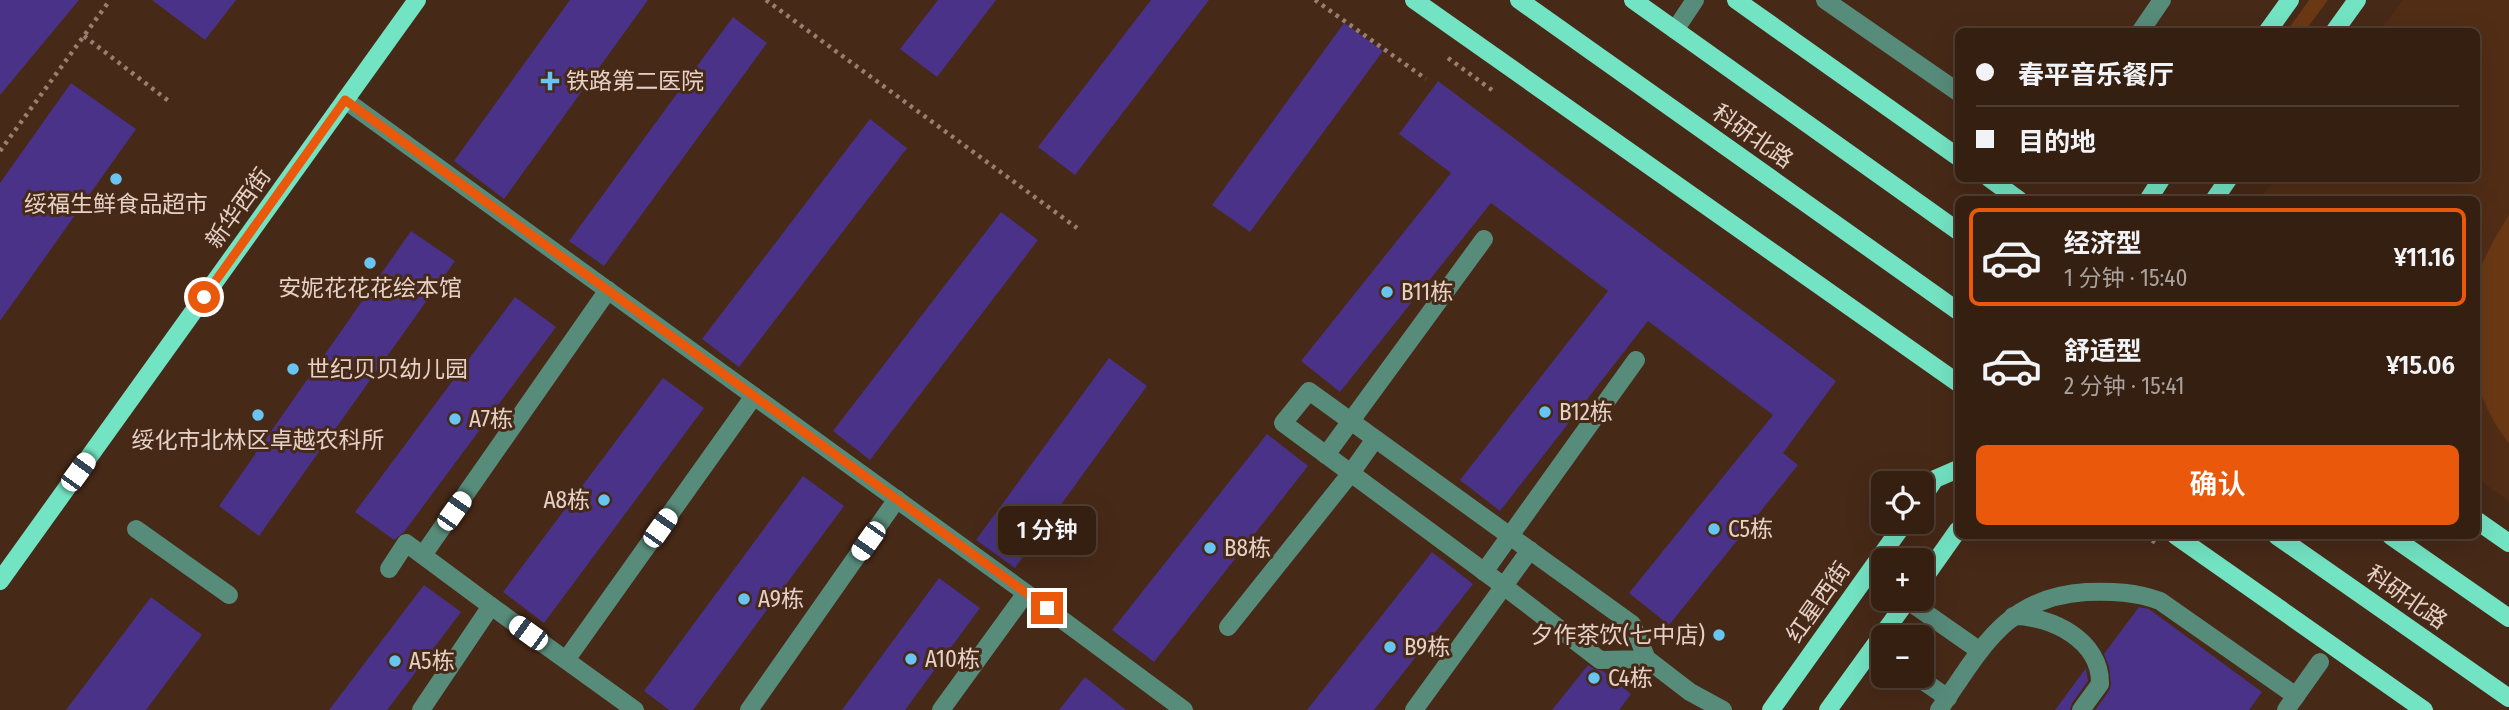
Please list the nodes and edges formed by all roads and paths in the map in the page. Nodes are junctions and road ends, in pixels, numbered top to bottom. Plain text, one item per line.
1 (110, 0) edge
2 (417, 0) edge
3 (766, 0) edge
4 (1315, 0) edge
5 (1413, 0) edge
6 (1519, 0) edge
7 (1633, 0) edge
8 (1695, 0) edge
9 (1736, 0) edge
10 (1825, 0) edge
11 (2162, 0) edge
12 (2290, 0) edge
13 (2357, 0) edge
14 (2143, 28) edge
15 (2270, 28) edge
16 (2337, 28) edge
17 (1675, 30) junction
18 (84, 36) junction
19 (1448, 58) dead end
20 (1426, 79) dead end
21 (1492, 90) dead end
22 (1955, 90) edge
23 (345, 100) junction
24 (170, 102) dead end
25 (3, 142) edge
26 (0, 151) edge
27 (1955, 155) edge
28 (1994, 182) edge
29 (2014, 196) edge
30 (1077, 228) dead end
31 (1955, 229) edge
32 (1484, 239) dead end
33 (608, 290) junction
34 (1955, 309) edge
35 (1636, 360) dead end
36 (1955, 381) edge
37 (754, 396) junction
38 (1350, 421) junction
39 (1375, 439) junction
40 (1326, 455) junction
41 (1955, 470) edge
42 (1351, 473) junction
43 (1934, 480) edge
44 (897, 499) junction
45 (2480, 523) edge
46 (136, 529) dead end
47 (1896, 534) edge
48 (1955, 534) edge
49 (1510, 535) junction
50 (2180, 539) edge
51 (2281, 539) edge
52 (2396, 539) edge
53 (2509, 543) edge
54 (1530, 550) junction
55 (423, 555) junction
56 (1934, 563) edge
57 (389, 569) dead end
58 (1484, 572) junction
59 (0, 581) edge
60 (1505, 587) junction
61 (1026, 593) junction
62 (229, 595) dead end
63 (491, 606) junction
64 (1925, 611) edge
65 (2013, 616) junction
66 (2509, 618) edge
67 (1228, 627) dead end
68 (1980, 651) junction
69 (1871, 658) edge
70 (1647, 659) junction
71 (566, 660) junction
72 (2320, 662) dead end
73 (1928, 688) edge
74 (2509, 698) edge
75 (2291, 703) edge
76 (1166, 704) edge
77 (1943, 704) edge
78 (629, 708) edge
79 (421, 710) edge
80 (749, 710) edge
81 (941, 710) edge
82 (1184, 710) edge
83 (1414, 710) edge
84 (1723, 710) edge
85 (1771, 710) edge
86 (1828, 710) edge
87 (2081, 710) edge
88 (2424, 710) edge

1 - 18 path
2 - 23 main road, 新华西街
3 - 30 path
4 - 20 path
5 - 36 main road
6 - 34 main road, 科研北路
7 - 17 main road, 科研北路
8 - 17 lane
9 - 27 main road
10 - 22 lane
11 - 14 lane
12 - 15 main road
13 - 16 main road
17 - 31 main road, 科研北路
18 - 24 path
18 - 25 path
19 - 21 path
23 - 33 lane
23 - 59 main road, 新华西街
25 - 26 path
28 - 29 main road
32 - 38 lane
33 - 37 lane
33 - 55 lane
35 - 49 lane
37 - 44 lane
37 - 71 lane
38 - 39 lane
38 - 40 lane
38 - 40 lane
39 - 42 lane
39 - 49 lane
40 - 42 lane
41 - 43 main road
42 - 58 lane
42 - 67 lane
44 - 61 lane
44 - 80 lane
45 - 53 main road
46 - 62 lane
47 - 85 main road, 红星西街
48 - 56 main road
49 - 54 lane
49 - 58 lane
50 - 88 main road
51 - 74 main road, 科研北路
52 - 66 main road, 科研北路
54 - 60 lane
54 - 70 lane
55 - 57 lane
55 - 63 lane
58 - 60 lane
60 - 70 lane
60 - 83 lane
61 - 76 lane
61 - 81 lane
63 - 71 lane
63 - 79 lane
64 - 68 lane
65 - 68 lane
65 - 75 lane
65 - 87 lane
68 - 77 lane
69 - 86 main road
70 - 84 lane
71 - 78 lane
72 - 75 lane
73 - 77 lane
76 - 82 lane

